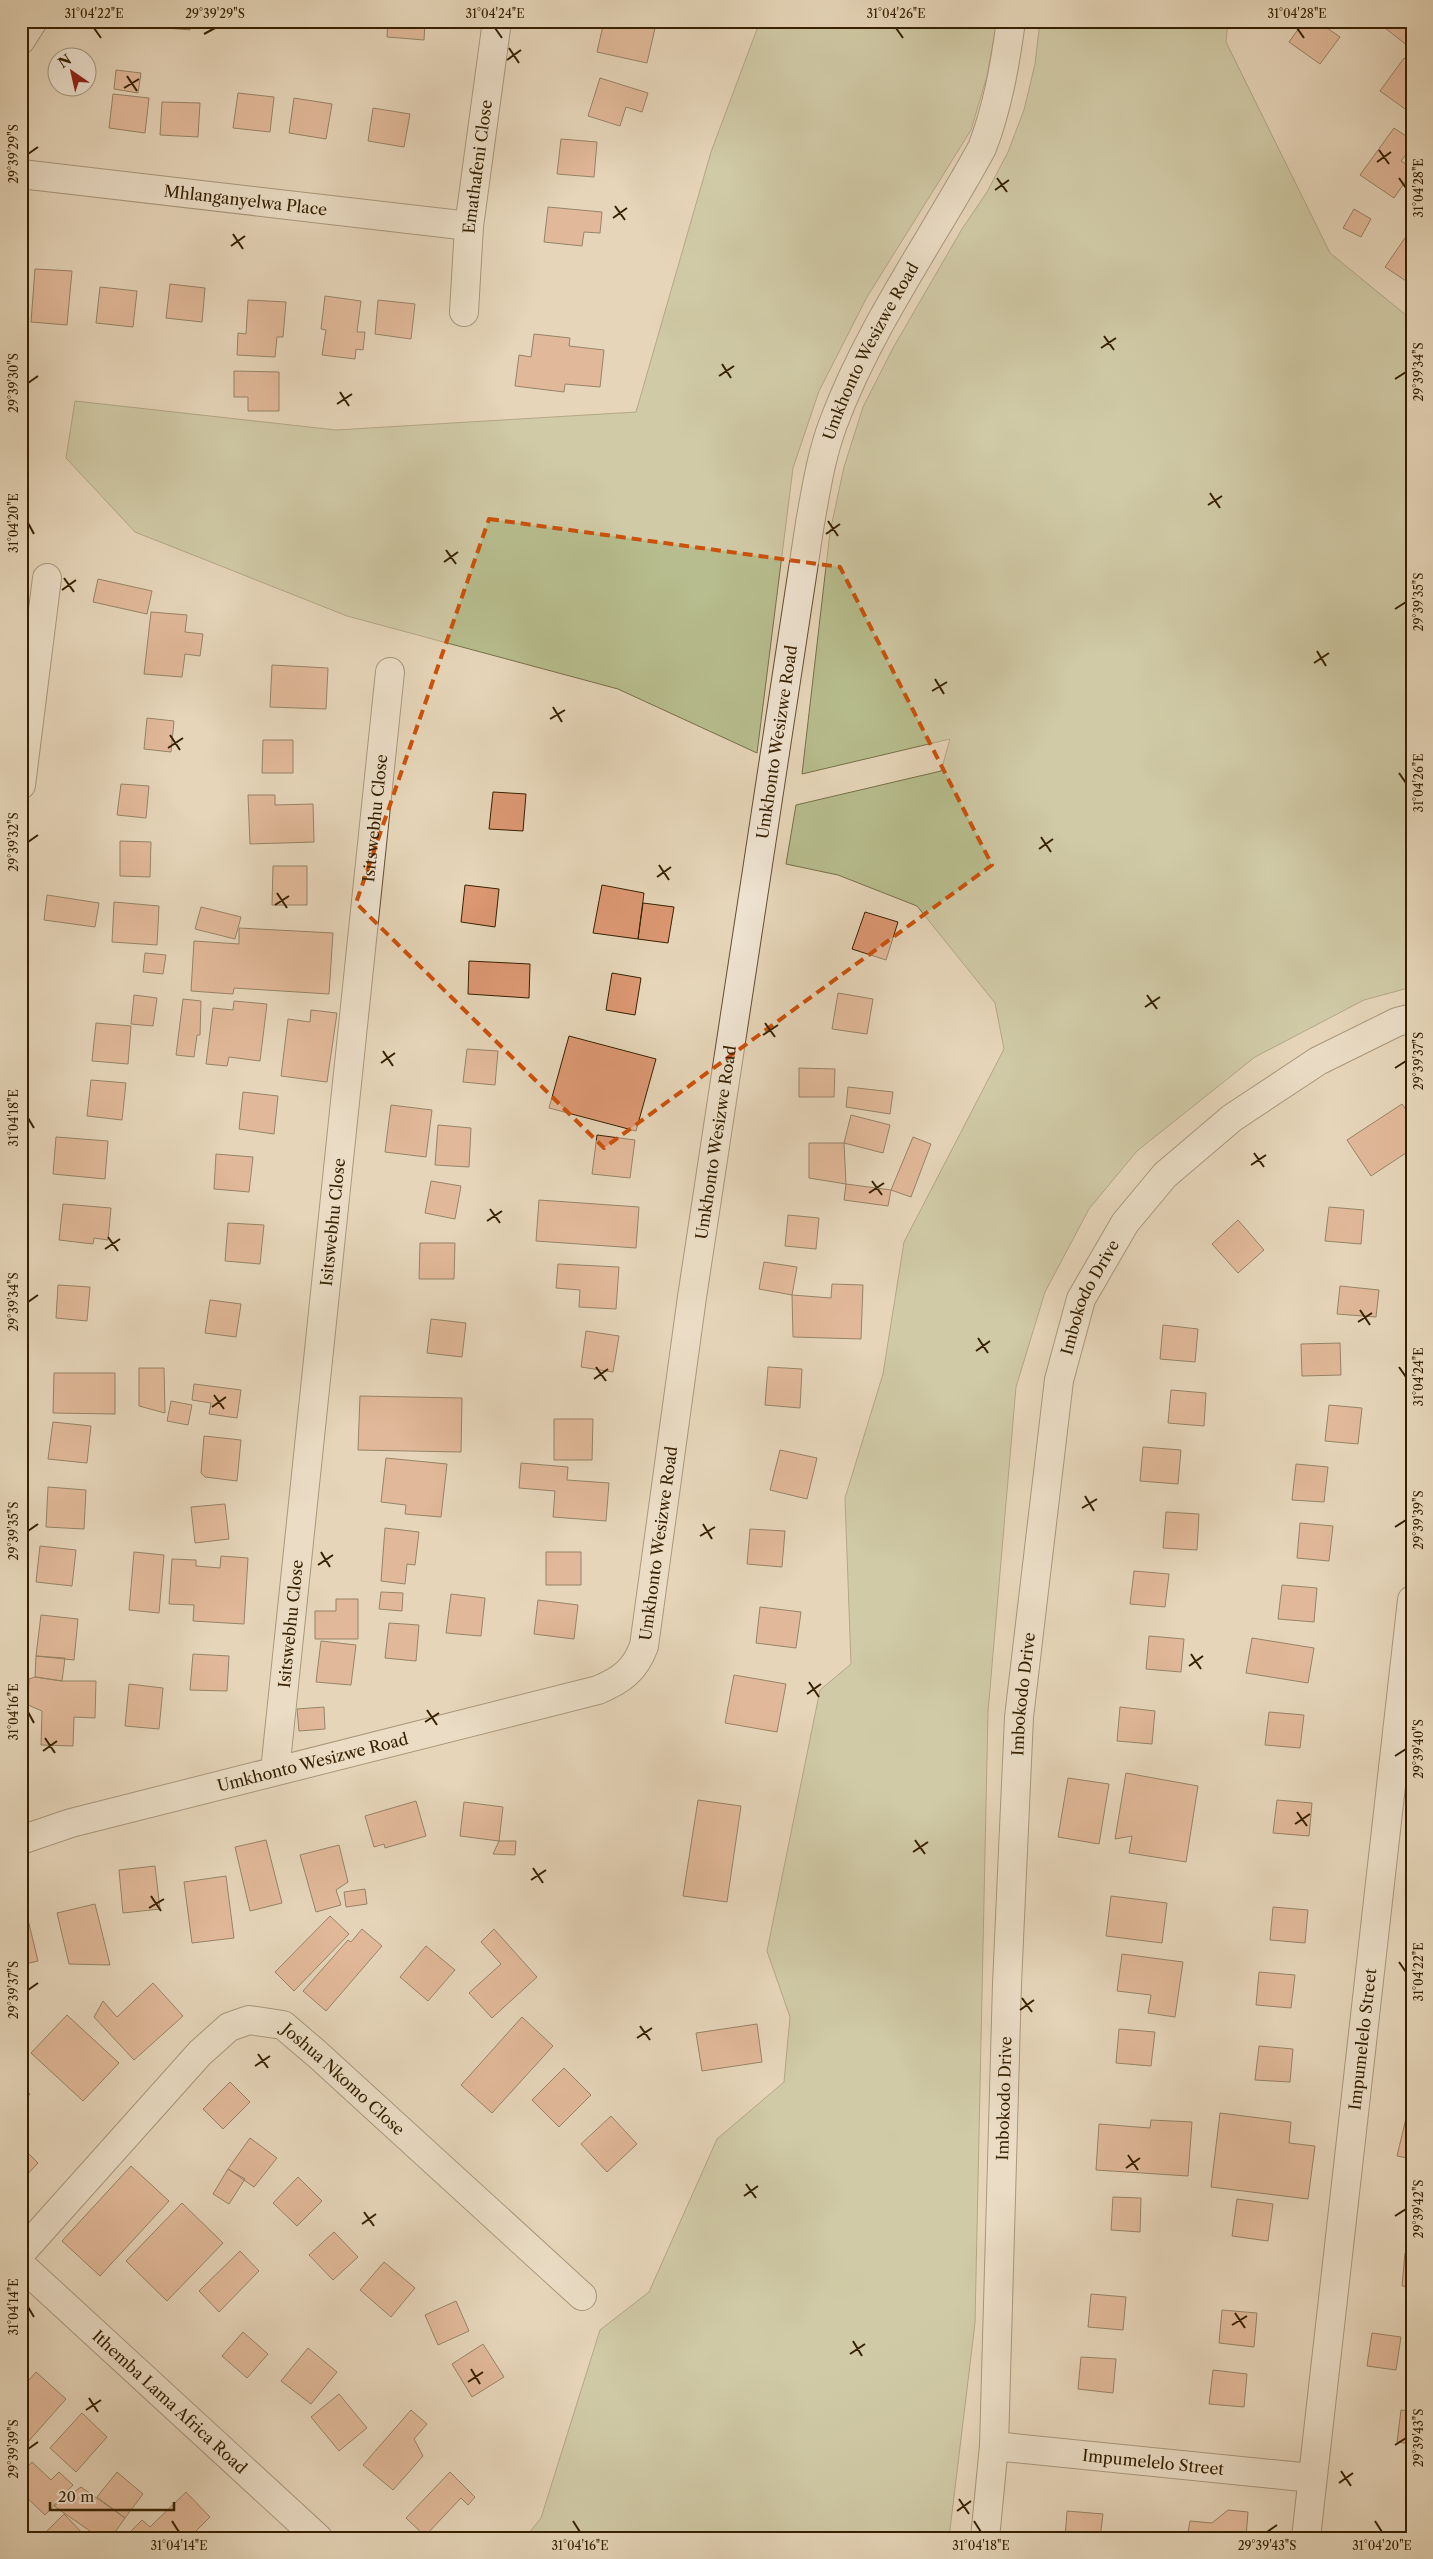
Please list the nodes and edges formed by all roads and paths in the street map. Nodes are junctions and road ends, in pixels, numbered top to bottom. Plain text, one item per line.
1 (34, 21) edge
2 (497, 21) edge
3 (1012, 21) edge
4 (21, 40) edge
5 (21, 174) edge
6 (469, 226) junction
7 (464, 312) dead end
8 (47, 578) dead end
9 (390, 672) dead end
10 (21, 786) edge
11 (1412, 1018) edge
12 (1412, 1600) edge
13 (275, 1771) junction
14 (21, 1840) edge
15 (21, 2253) edge
16 (21, 2265) edge
17 (582, 2296) dead end
18 (994, 2446) junction
19 (1312, 2478) junction
20 (318, 2538) edge
21 (985, 2538) edge
22 (1306, 2538) edge

1 - 4 street
2 - 6 street, Emathafeni Close
3 - 13 street, Umkhonto Wesizwe Road
5 - 6 street, Mhlanganyelwa Place
6 - 7 street, Emathafeni Close
8 - 10 street
9 - 13 street, Isitswebhu Close
11 - 18 street, Imbokodo Drive
12 - 19 street, Impumelelo Street
13 - 14 street, Umkhonto Wesizwe Road
15 - 17 street, Joshua Nkomo Close
16 - 20 street, Ithemba Lama Africa Road
18 - 19 street, Impumelelo Street
18 - 21 street, Imbokodo Drive
19 - 22 street, Impumelelo Street

